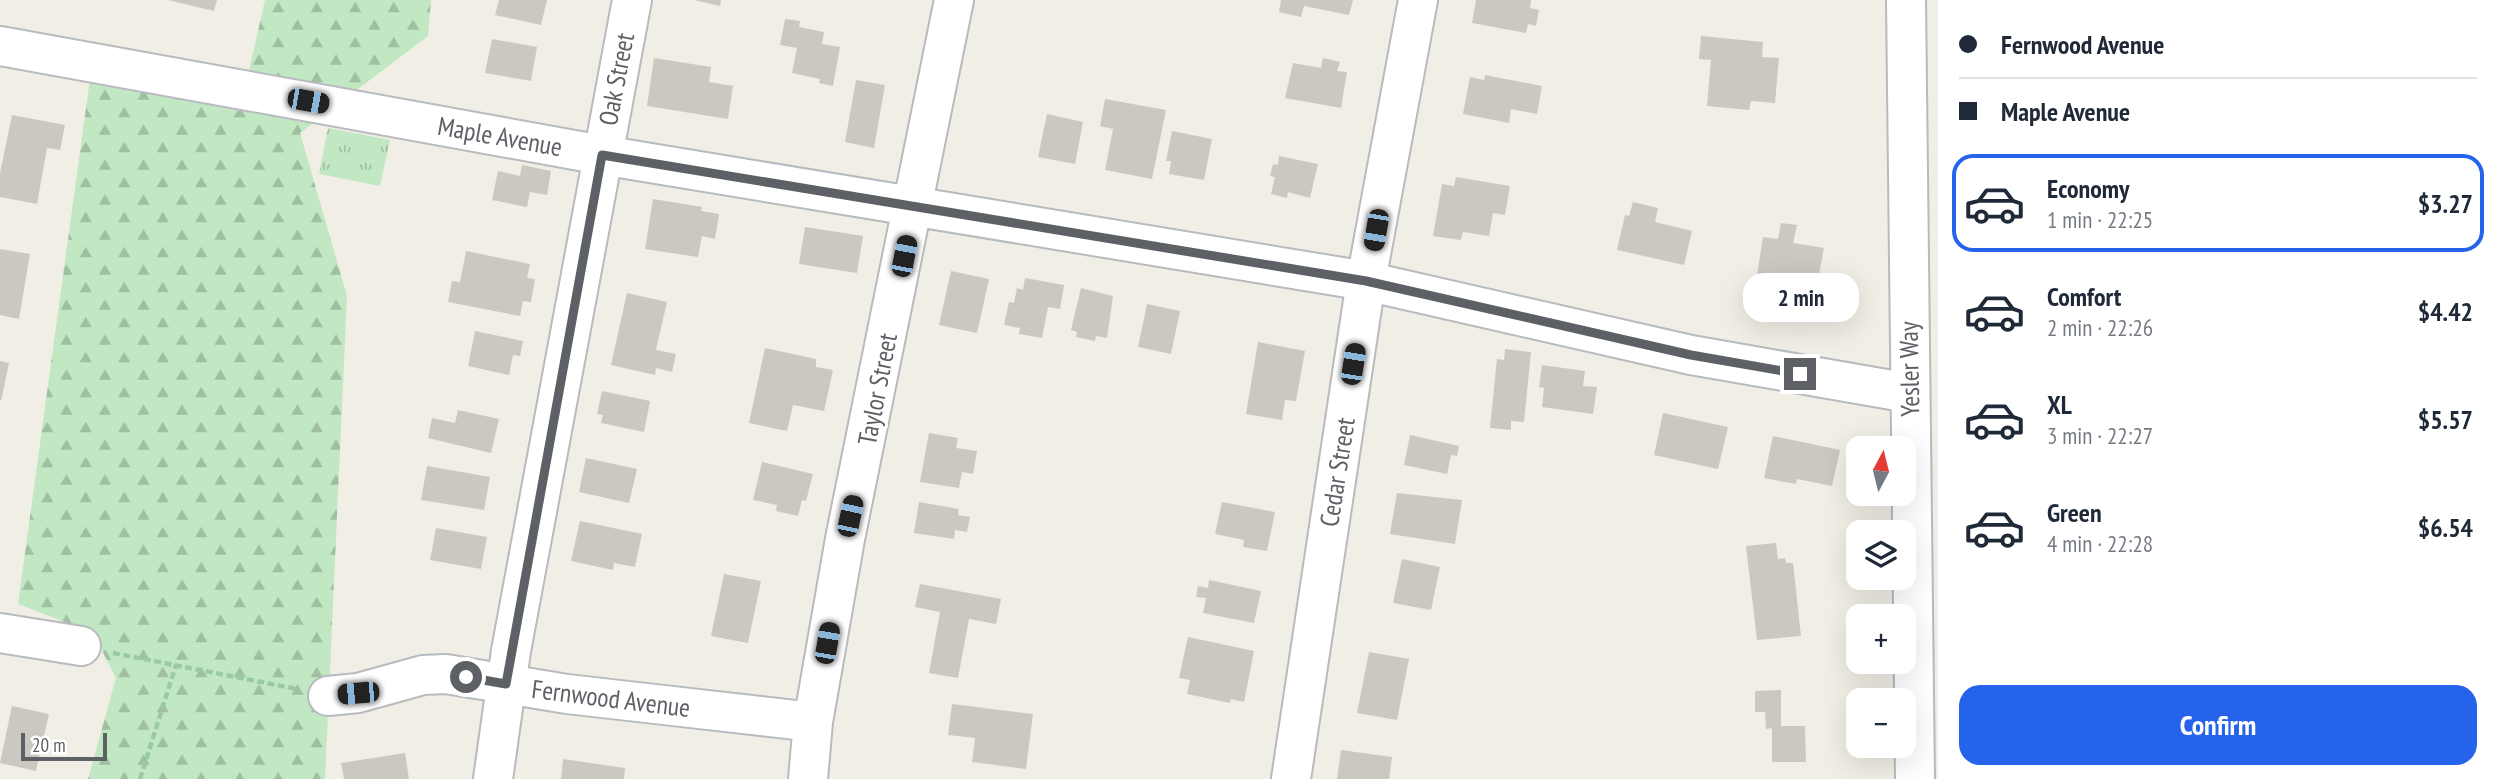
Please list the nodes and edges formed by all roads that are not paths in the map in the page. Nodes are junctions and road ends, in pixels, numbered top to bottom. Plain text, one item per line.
1 (632, 0) edge
2 (954, 0) edge
3 (1418, 0) edge
4 (1906, 0) edge
5 (0, 46) edge
6 (602, 155) junction
7 (913, 206) junction
8 (1366, 281) junction
9 (1909, 393) junction
10 (0, 632) edge
11 (81, 646) road end
12 (506, 684) junction
13 (328, 696) road end
14 (813, 722) junction
15 (493, 779) edge
16 (808, 779) edge
17 (1291, 779) edge
18 (1915, 779) edge

1 - 6 street, Oak Street
2 - 7 street, Taylor Street
3 - 8 street, Cedar Street
4 - 9 street, Yesler Way
5 - 6 street, Maple Avenue
6 - 7 street, Maple Avenue
6 - 12 street, Oak Street
7 - 8 street, Maple Avenue
7 - 14 street, Taylor Street
8 - 9 street, Maple Avenue
8 - 17 street, Cedar Street
9 - 18 street, Yesler Way
10 - 11 street
12 - 13 street, Fernwood Avenue
12 - 14 street, Fernwood Avenue
12 - 15 street, Oak Street
14 - 16 street, Taylor Street

